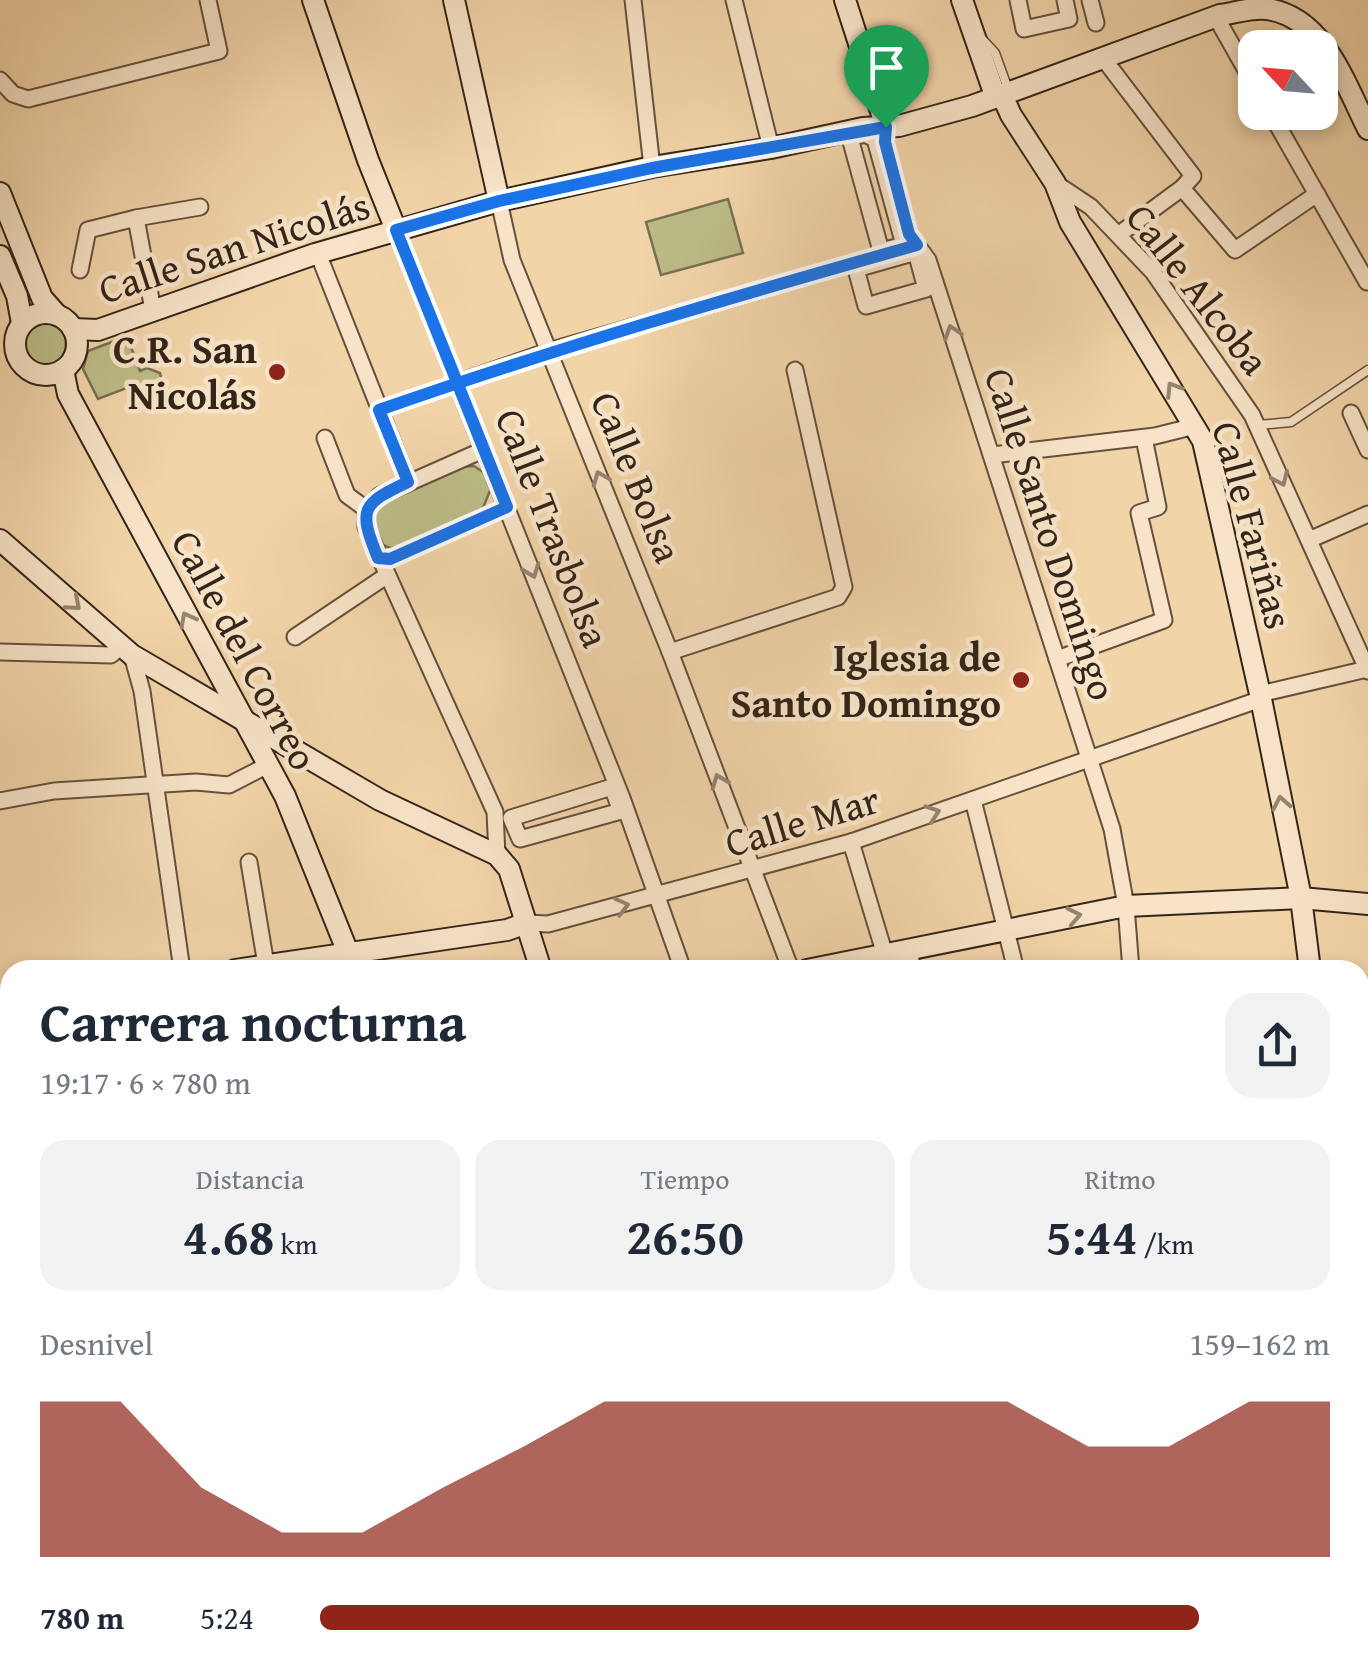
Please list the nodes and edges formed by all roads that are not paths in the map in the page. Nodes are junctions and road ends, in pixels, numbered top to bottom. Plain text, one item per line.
1 (208, 0) edge
2 (313, 0) edge
3 (454, 0) edge
4 (633, 0) edge
5 (734, 0) edge
6 (845, 0) edge
7 (962, 0) edge
8 (1018, 0) edge
9 (1065, 0) edge
10 (1090, 0) edge
11 (1262, 4) edge
12 (1216, 17) junction
13 (1096, 23) dead end
14 (1238, 56) edge
15 (1103, 58) junction
16 (0, 80) edge
17 (1002, 95) junction
18 (886, 127) junction
19 (1368, 128) edge
20 (1280, 130) edge
21 (771, 148) junction
22 (652, 168) junction
23 (1054, 183) junction
24 (1182, 188) junction
25 (0, 193) edge
26 (1316, 194) junction
27 (499, 201) junction
28 (200, 207) dead end
29 (136, 218) junction
30 (396, 230) junction
31 (1118, 235) junction
32 (917, 245) junction
33 (881, 251) joint
34 (315, 254) junction
35 (0, 256) edge
36 (80, 270) dead end
37 (1367, 282) edge
38 (866, 306) joint
39 (153, 310) junction
40 (65, 322) junction
41 (12, 336) edge
42 (549, 351) junction
43 (63, 370) junction
44 (795, 370) dead end
45 (1368, 370) edge
46 (459, 382) junction
47 (379, 410) junction
48 (1351, 413) dead end
49 (1257, 425) junction
50 (1195, 426) junction
51 (325, 438) dead end
52 (1144, 438) junction
53 (484, 450) junction
54 (1368, 450) edge
55 (992, 455) junction
56 (408, 482) junction
57 (507, 507) junction
58 (366, 509) junction
59 (1368, 514) edge
60 (0, 540) edge
61 (1309, 540) junction
62 (378, 558) junction
63 (386, 576) junction
64 (295, 637) dead end
65 (3, 650) edge
66 (127, 651) junction
67 (670, 652) junction
68 (206, 654) junction
69 (1057, 659) junction
70 (1368, 670) edge
71 (175, 680) junction
72 (1260, 697) junction
73 (244, 722) junction
74 (1090, 757) junction
75 (268, 765) junction
76 (320, 766) junction
77 (155, 785) junction
78 (285, 796) junction
79 (973, 800) junction
80 (0, 801) edge
81 (511, 818) joint
82 (851, 842) junction
83 (498, 855) junction
84 (249, 862) dead end
85 (753, 870) junction
86 (657, 897) junction
87 (1300, 898) junction
88 (1368, 904) edge
89 (1126, 906) junction
90 (527, 923) junction
91 (1006, 930) junction
92 (885, 954) junction
93 (181, 960) edge
94 (265, 960) edge
95 (351, 960) edge
96 (362, 960) edge
97 (538, 960) edge
98 (679, 960) edge
99 (786, 960) edge
100 (856, 960) edge
101 (911, 960) edge
102 (1014, 960) edge
103 (1129, 960) edge
104 (1309, 960) edge

1 - 16 street
2 - 30 street, Calle Trasbolsa
3 - 27 street, Calle Bolsa
4 - 22 street
5 - 21 street
6 - 18 street
7 - 17 street, Calle Fariñas
8 - 9 street
10 - 13 street
11 - 12 street, Calle San Nicolás
11 - 19 street
12 - 14 street
12 - 15 street, Calle San Nicolás
15 - 17 street, Calle San Nicolás
15 - 24 street
17 - 18 street, Calle San Nicolás
17 - 23 street, Calle Fariñas
18 - 21 street, Calle San Nicolás
18 - 32 street, Calle Santo Domingo
20 - 26 street
21 - 22 street, Calle San Nicolás
22 - 27 street, Calle San Nicolás
23 - 31 street, Calle Alcoba
50 -> 23 street, Calle Fariñas
24 - 26 street
24 - 31 street
25 - 40 street
26 - 37 street
27 - 30 street, Calle San Nicolás
27 - 42 street, Calle Bolsa
28 - 29 street
29 - 36 street
29 - 39 street
30 - 34 street, Calle San Nicolás
30 - 46 street, Calle Trasbolsa
31 - 49 street, Calle Alcoba
32 - 42 street
55 -> 32 street, Calle Santo Domingo
33 - 33 street
34 - 39 street, Calle San Nicolás
34 - 47 street
35 - 41 street
38 - 38 street
39 - 40 street, Calle San Nicolás
40 - 41 street
40 - 43 street
41 - 43 street
42 - 46 street
67 -> 42 street, Calle Bolsa
68 -> 43 street, Calle del Correo
44 - 67 street
45 - 49 lane
46 - 47 street
46 - 53 street, Calle Trasbolsa
47 - 56 street
48 - 54 street
49 -> 61 street, Calle Alcoba
50 - 52 street
50 - 72 street, Calle Fariñas
51 - 58 street
52 - 55 street
52 - 69 street
53 - 56 street
53 - 57 street, Calle Trasbolsa
55 - 69 street, Calle Santo Domingo
56 - 58 street
57 - 62 street
57 -> 86 street, Calle Trasbolsa
58 - 62 street
59 - 61 street
60 -> 66 street
61 - 70 street, Calle Alcoba
62 - 63 street
63 - 64 street
63 - 83 street
65 - 66 street
66 - 71 street
66 - 77 street
85 -> 67 street, Calle Bolsa
68 - 71 street
68 - 73 street, Calle del Correo
69 - 74 street, Calle Santo Domingo
70 - 72 street, Calle Mar
71 - 73 street
72 - 74 street, Calle Mar
87 -> 72 street, Calle Fariñas
73 - 75 street, Calle del Correo
73 - 76 street
74 - 79 street, Calle Mar
74 - 89 street, Calle Santo Domingo
75 - 77 street
75 - 78 street, Calle del Correo
76 - 78 street
76 - 83 street
77 - 80 street
77 - 93 street
78 - 95 street, Calle del Correo
82 -> 79 street, Calle Mar
79 - 91 street
81 - 81 street
82 - 85 street, Calle Mar
82 - 92 street
83 - 90 street
84 - 94 street
85 - 86 street, Calle Mar
85 - 99 street, Calle Bolsa
90 -> 86 street, Calle Mar
86 - 98 street, Calle Trasbolsa
87 - 88 street
87 - 89 street
87 - 104 street, Calle Fariñas
91 -> 89 street
89 - 103 street, Calle Santo Domingo
90 - 96 street
90 - 97 street
91 - 101 street
91 - 102 street
92 - 100 street
92 - 101 street

